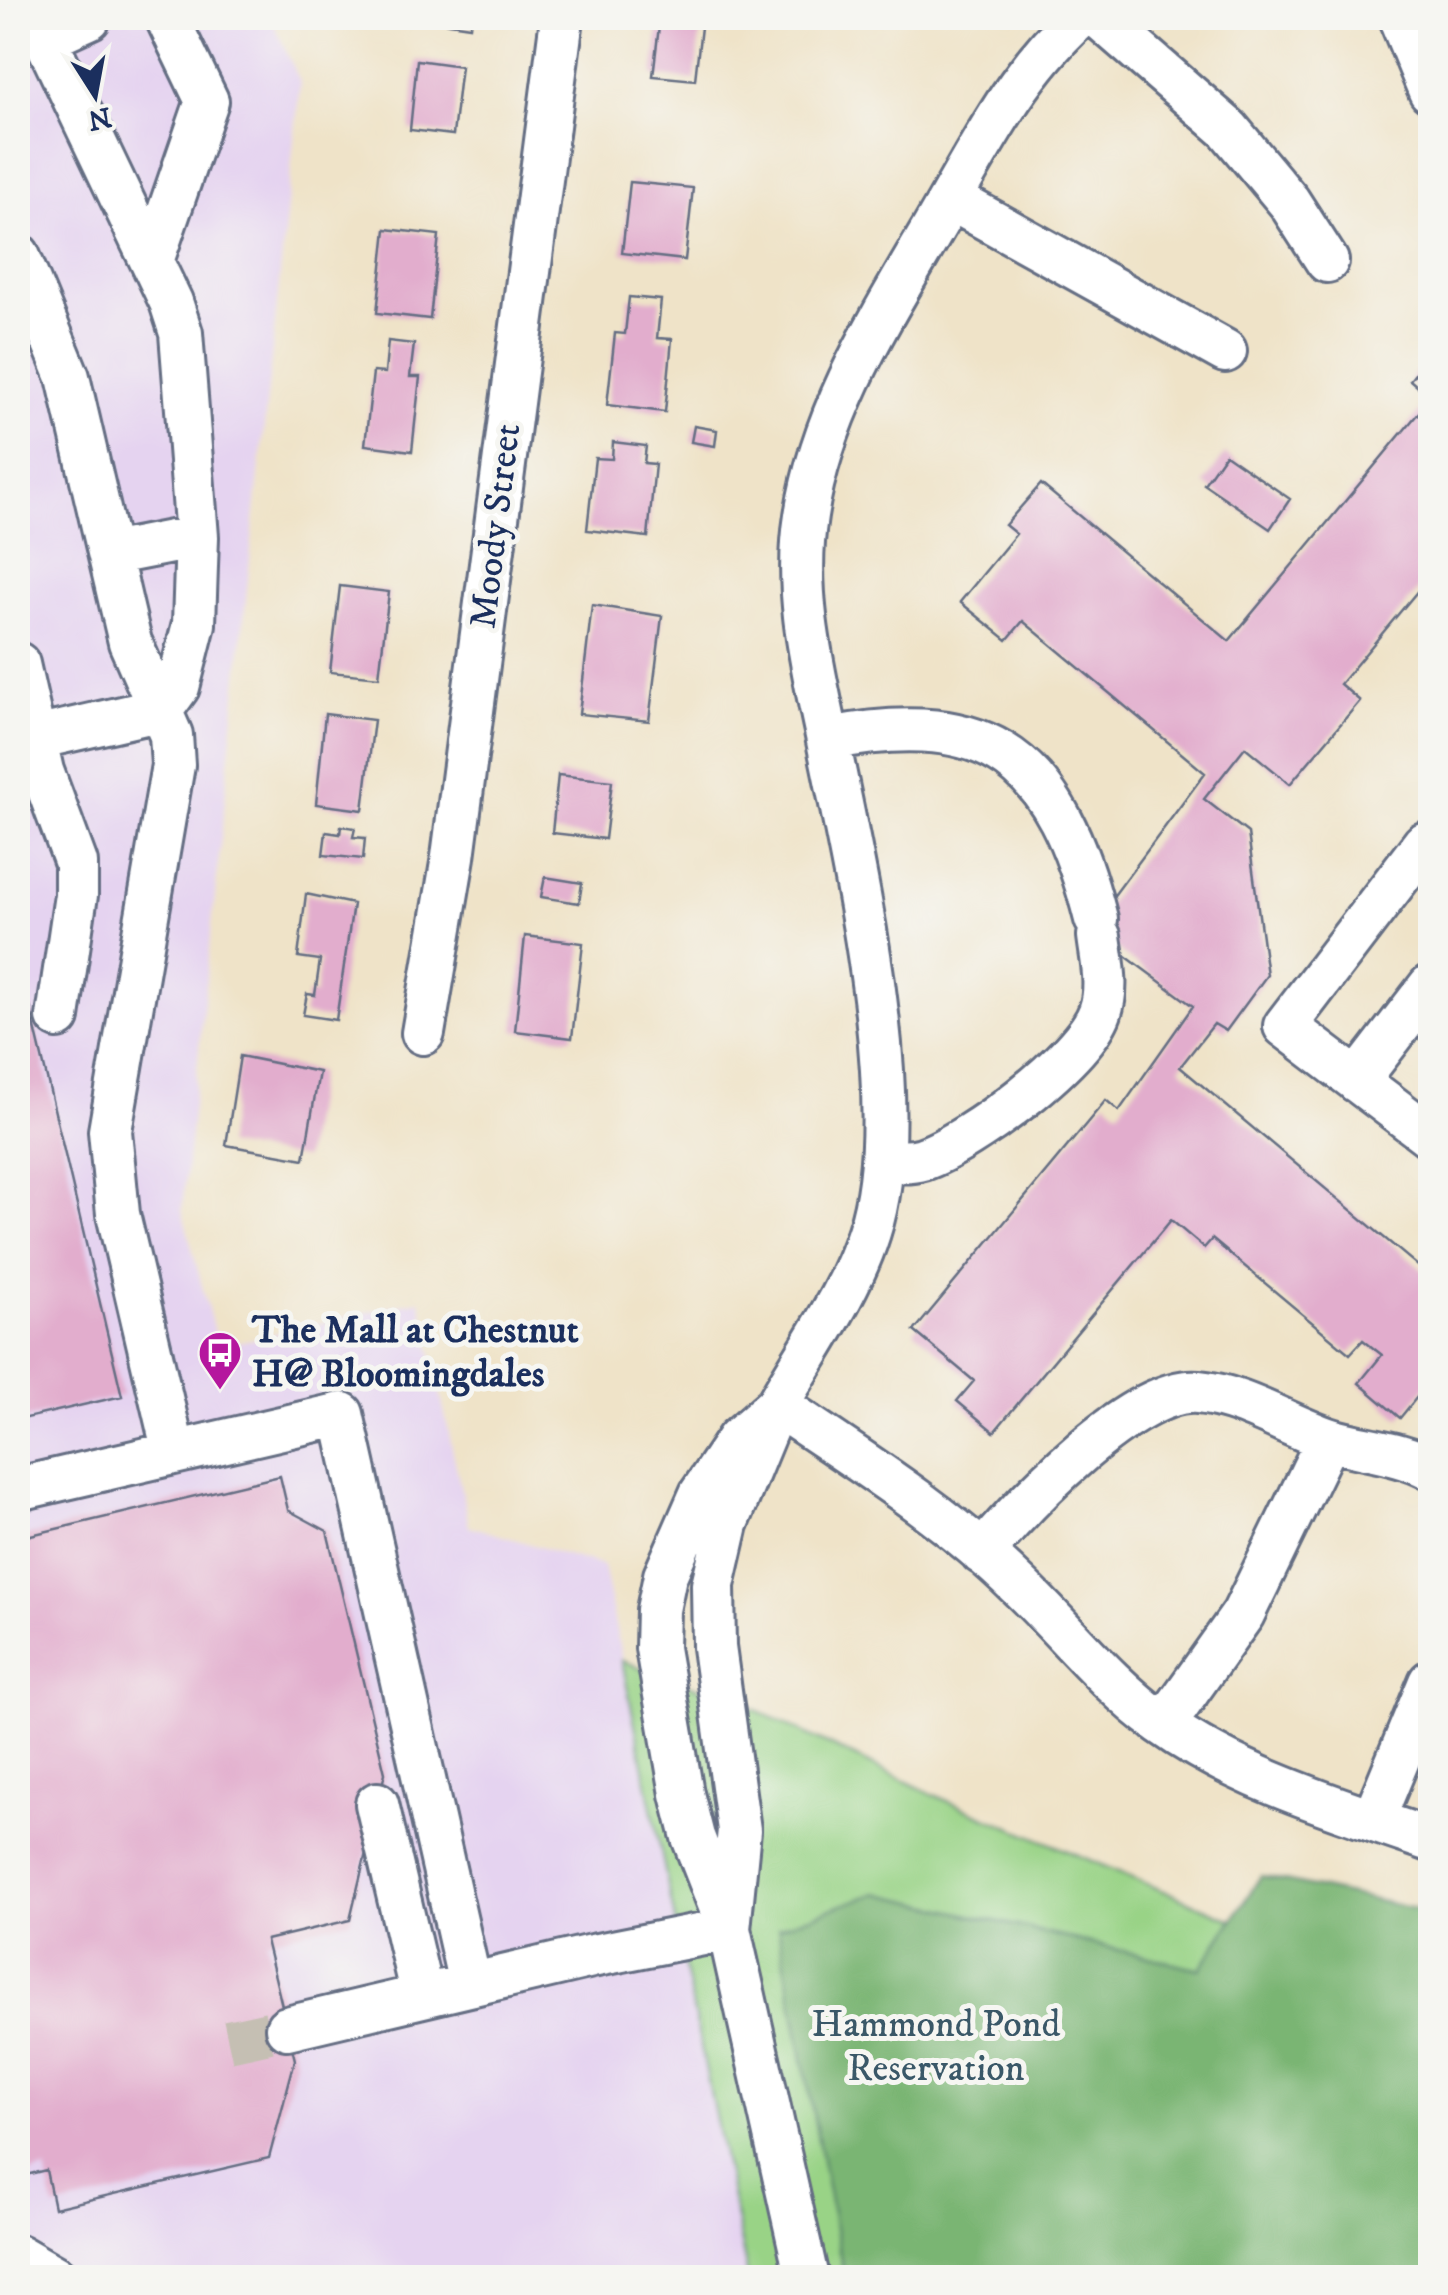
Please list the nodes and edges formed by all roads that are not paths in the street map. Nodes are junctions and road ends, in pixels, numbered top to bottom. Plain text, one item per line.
1 (89, 18) edge
2 (167, 18) edge
3 (562, 18) edge
4 (1078, 18) edge
5 (1100, 18) edge
6 (1400, 18) edge
7 (1430, 92) edge
8 (951, 199) junction
9 (18, 255) edge
10 (152, 261) junction
11 (1327, 261) dead end
12 (1226, 350) dead end
13 (197, 537) junction
14 (110, 554) junction
15 (18, 664) edge
16 (162, 709) junction
17 (828, 739) junction
18 (26, 740) edge
19 (1430, 849) edge
20 (1430, 986) edge
21 (58, 1017) dead end
22 (424, 1033) dead end
23 (1358, 1081) junction
24 (1430, 1136) edge
25 (885, 1160) junction
26 (777, 1406) junction
27 (1328, 1438) junction
28 (174, 1453) junction
29 (1430, 1468) edge
30 (18, 1490) edge
31 (982, 1553) junction
32 (1430, 1682) edge
33 (1164, 1725) junction
34 (377, 1804) dead end
35 (1373, 1820) junction
36 (1430, 1840) edge
37 (730, 1929) junction
38 (470, 1984) junction
39 (422, 1996) junction
40 (287, 2028) tunnel mouth
41 (18, 2256) edge
42 (56, 2278) edge
43 (807, 2278) edge

1 - 10 street
2 - 10 street
3 - 22 street, Moody Street
4 - 8 street
5 - 11 street
6 - 7 street
8 - 12 street
8 - 17 street
9 - 14 street
10 - 13 street
13 - 14 street
13 - 16 street
14 - 16 street
15 - 18 street
16 - 18 street
16 - 28 street
17 - 25 street
17 - 25 street
18 - 21 street
19 - 23 street
20 - 23 street
23 - 24 street
25 - 26 street
26 - 31 street
26 - 37 street
26 - 37 street
27 - 29 street
27 - 31 street
27 - 33 street
28 - 30 street
28 - 38 street
31 - 33 street
32 - 35 street
33 - 35 street
34 - 39 street
35 - 36 street
37 - 38 street
37 - 43 street
38 - 39 street
39 - 40 street
41 - 42 street

